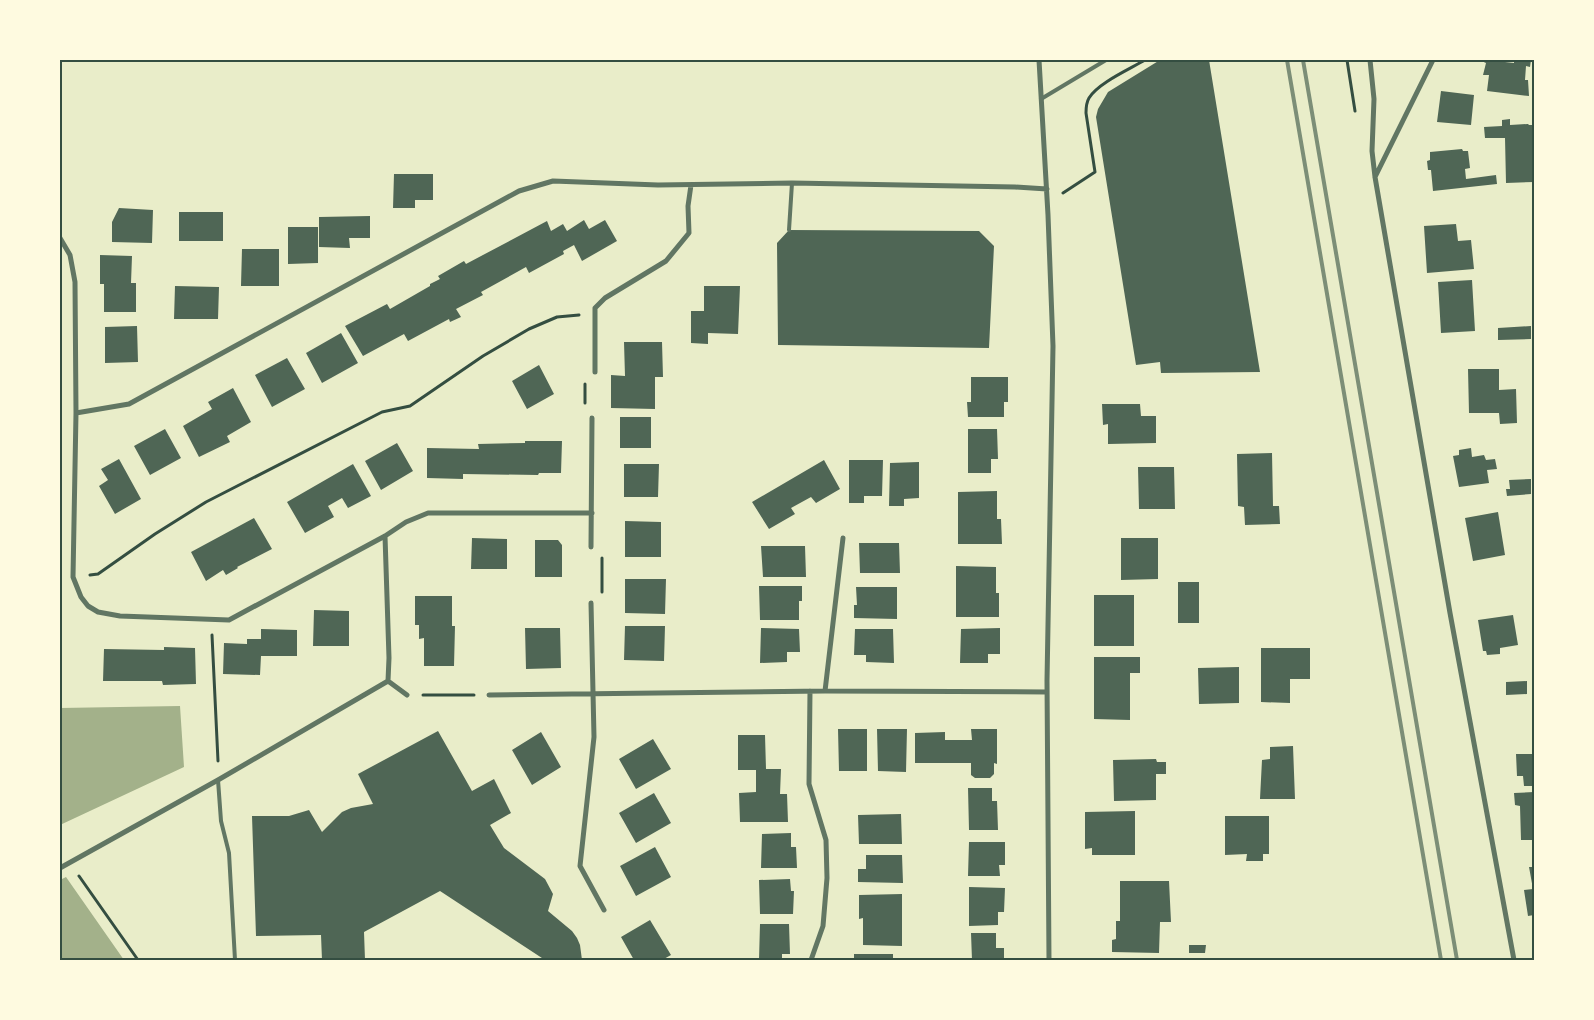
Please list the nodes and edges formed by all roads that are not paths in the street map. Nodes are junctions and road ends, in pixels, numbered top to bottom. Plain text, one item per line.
1 (1038, 60) edge
2 (1106, 60) edge
3 (1370, 60) edge
4 (1433, 60) edge
5 (1041, 99) junction
6 (1375, 177) junction
7 (792, 183) junction
8 (691, 185) junction
9 (1047, 189) junction
10 (789, 230) dead end
11 (60, 238) edge
12 (595, 372) road end
13 (76, 413) junction
14 (592, 418) road end
15 (592, 512) junction
16 (385, 536) junction
17 (843, 538) dead end
18 (591, 547) road end
19 (591, 603) road end
20 (388, 681) junction
21 (810, 691) junction
22 (825, 691) junction
23 (1047, 692) junction
24 (593, 694) junction
25 (407, 695) road end
26 (489, 695) road end
27 (218, 780) junction
28 (60, 868) edge
29 (604, 910) dead end
30 (235, 960) edge
31 (811, 960) edge
32 (1049, 960) edge
33 (1514, 960) edge

1 - 5 street
2 - 5 lane
3 - 6 street
4 - 6 street
5 - 9 street
6 - 33 street
7 - 8 street
7 - 9 street
7 - 10 lane
8 - 12 street
8 - 13 street
9 - 23 street
11 - 13 street
13 - 16 street
14 - 15 street
15 - 16 street
15 - 18 street
16 - 20 street
17 - 22 street
19 - 24 street
20 - 25 street
20 - 27 street
21 - 22 street
21 - 24 street
21 - 31 street
22 - 23 street
23 - 32 street
24 - 26 street
24 - 29 street
27 - 28 street
27 - 30 lane

